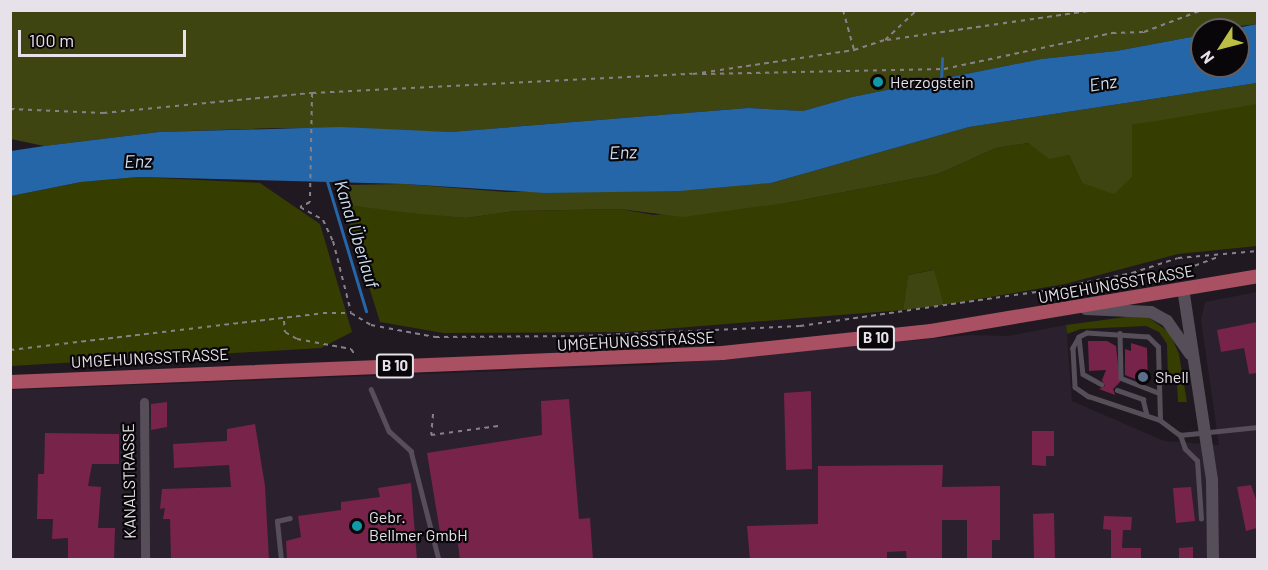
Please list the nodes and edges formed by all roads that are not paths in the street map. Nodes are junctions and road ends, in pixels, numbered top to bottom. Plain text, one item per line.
1 (1257, 276) edge
2 (1183, 288) junction
3 (1076, 308) junction
4 (1120, 333) junction
5 (1079, 338) junction
6 (1191, 355) junction
7 (10, 382) edge
8 (1101, 384) dead end
9 (371, 388) dead end
10 (1117, 390) dead end
11 (1159, 393) junction
12 (144, 402) dead end
13 (1147, 415) junction
14 (1160, 420) junction
15 (1257, 427) edge
16 (1206, 432) junction
17 (1180, 435) junction
18 (290, 518) dead end
19 (1201, 519) dead end
20 (145, 560) edge
21 (281, 560) edge
22 (439, 560) edge
23 (1213, 560) edge

1 - 2 main road, UMGEHUNGSSTRASSE / B 10
2 - 3 main road, UMGEHUNGSSTRASSE / B 10
2 - 6 main road
3 - 6 main road
3 - 7 main road, UMGEHUNGSSTRASSE / B 10
4 - 5 lane
4 - 11 lane
4 - 11 lane
5 - 8 lane
5 - 13 lane
6 - 16 main road
9 - 22 lane
10 - 13 lane
11 - 14 lane
12 - 20 street, KANALSTRASSE
13 - 14 lane
14 - 17 lane
15 - 16 lane
16 - 17 lane
16 - 23 main road
17 - 19 lane
18 - 21 lane

